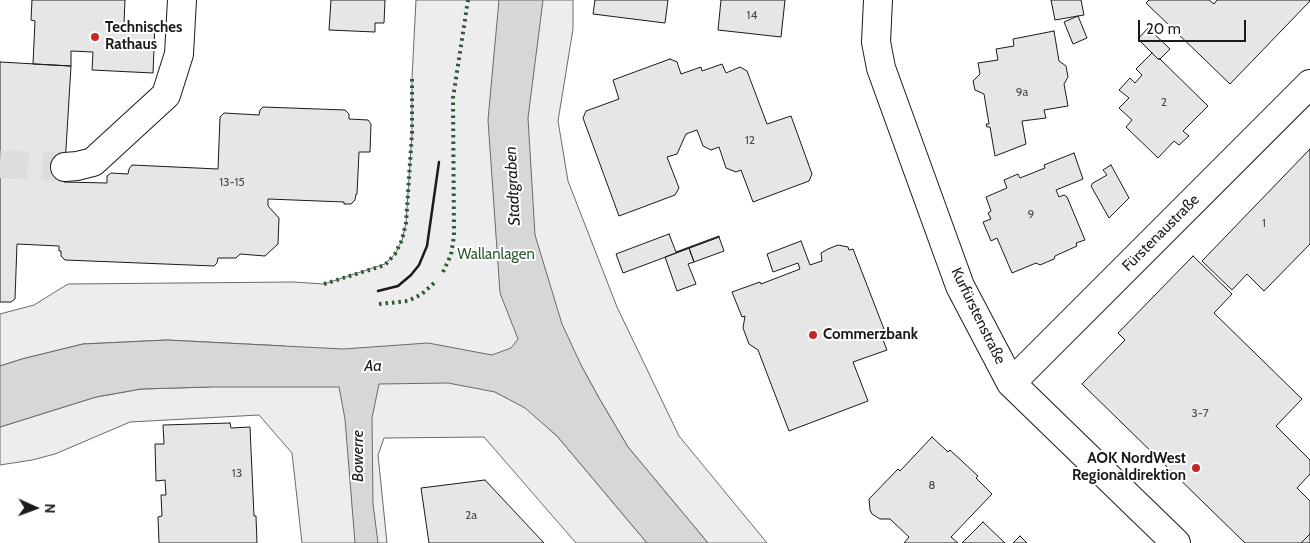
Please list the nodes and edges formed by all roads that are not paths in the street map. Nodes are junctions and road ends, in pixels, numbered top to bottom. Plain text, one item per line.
1 (182, 0) edge
2 (878, 0) edge
3 (1310, 84) edge
4 (65, 167) tunnel mouth
5 (1011, 383) junction
6 (1176, 543) edge

1 - 4 street
2 - 5 street, Kurfürstenstraße
3 - 5 street, Fürstenaustraße
5 - 6 street, Kurfürstenstraße

